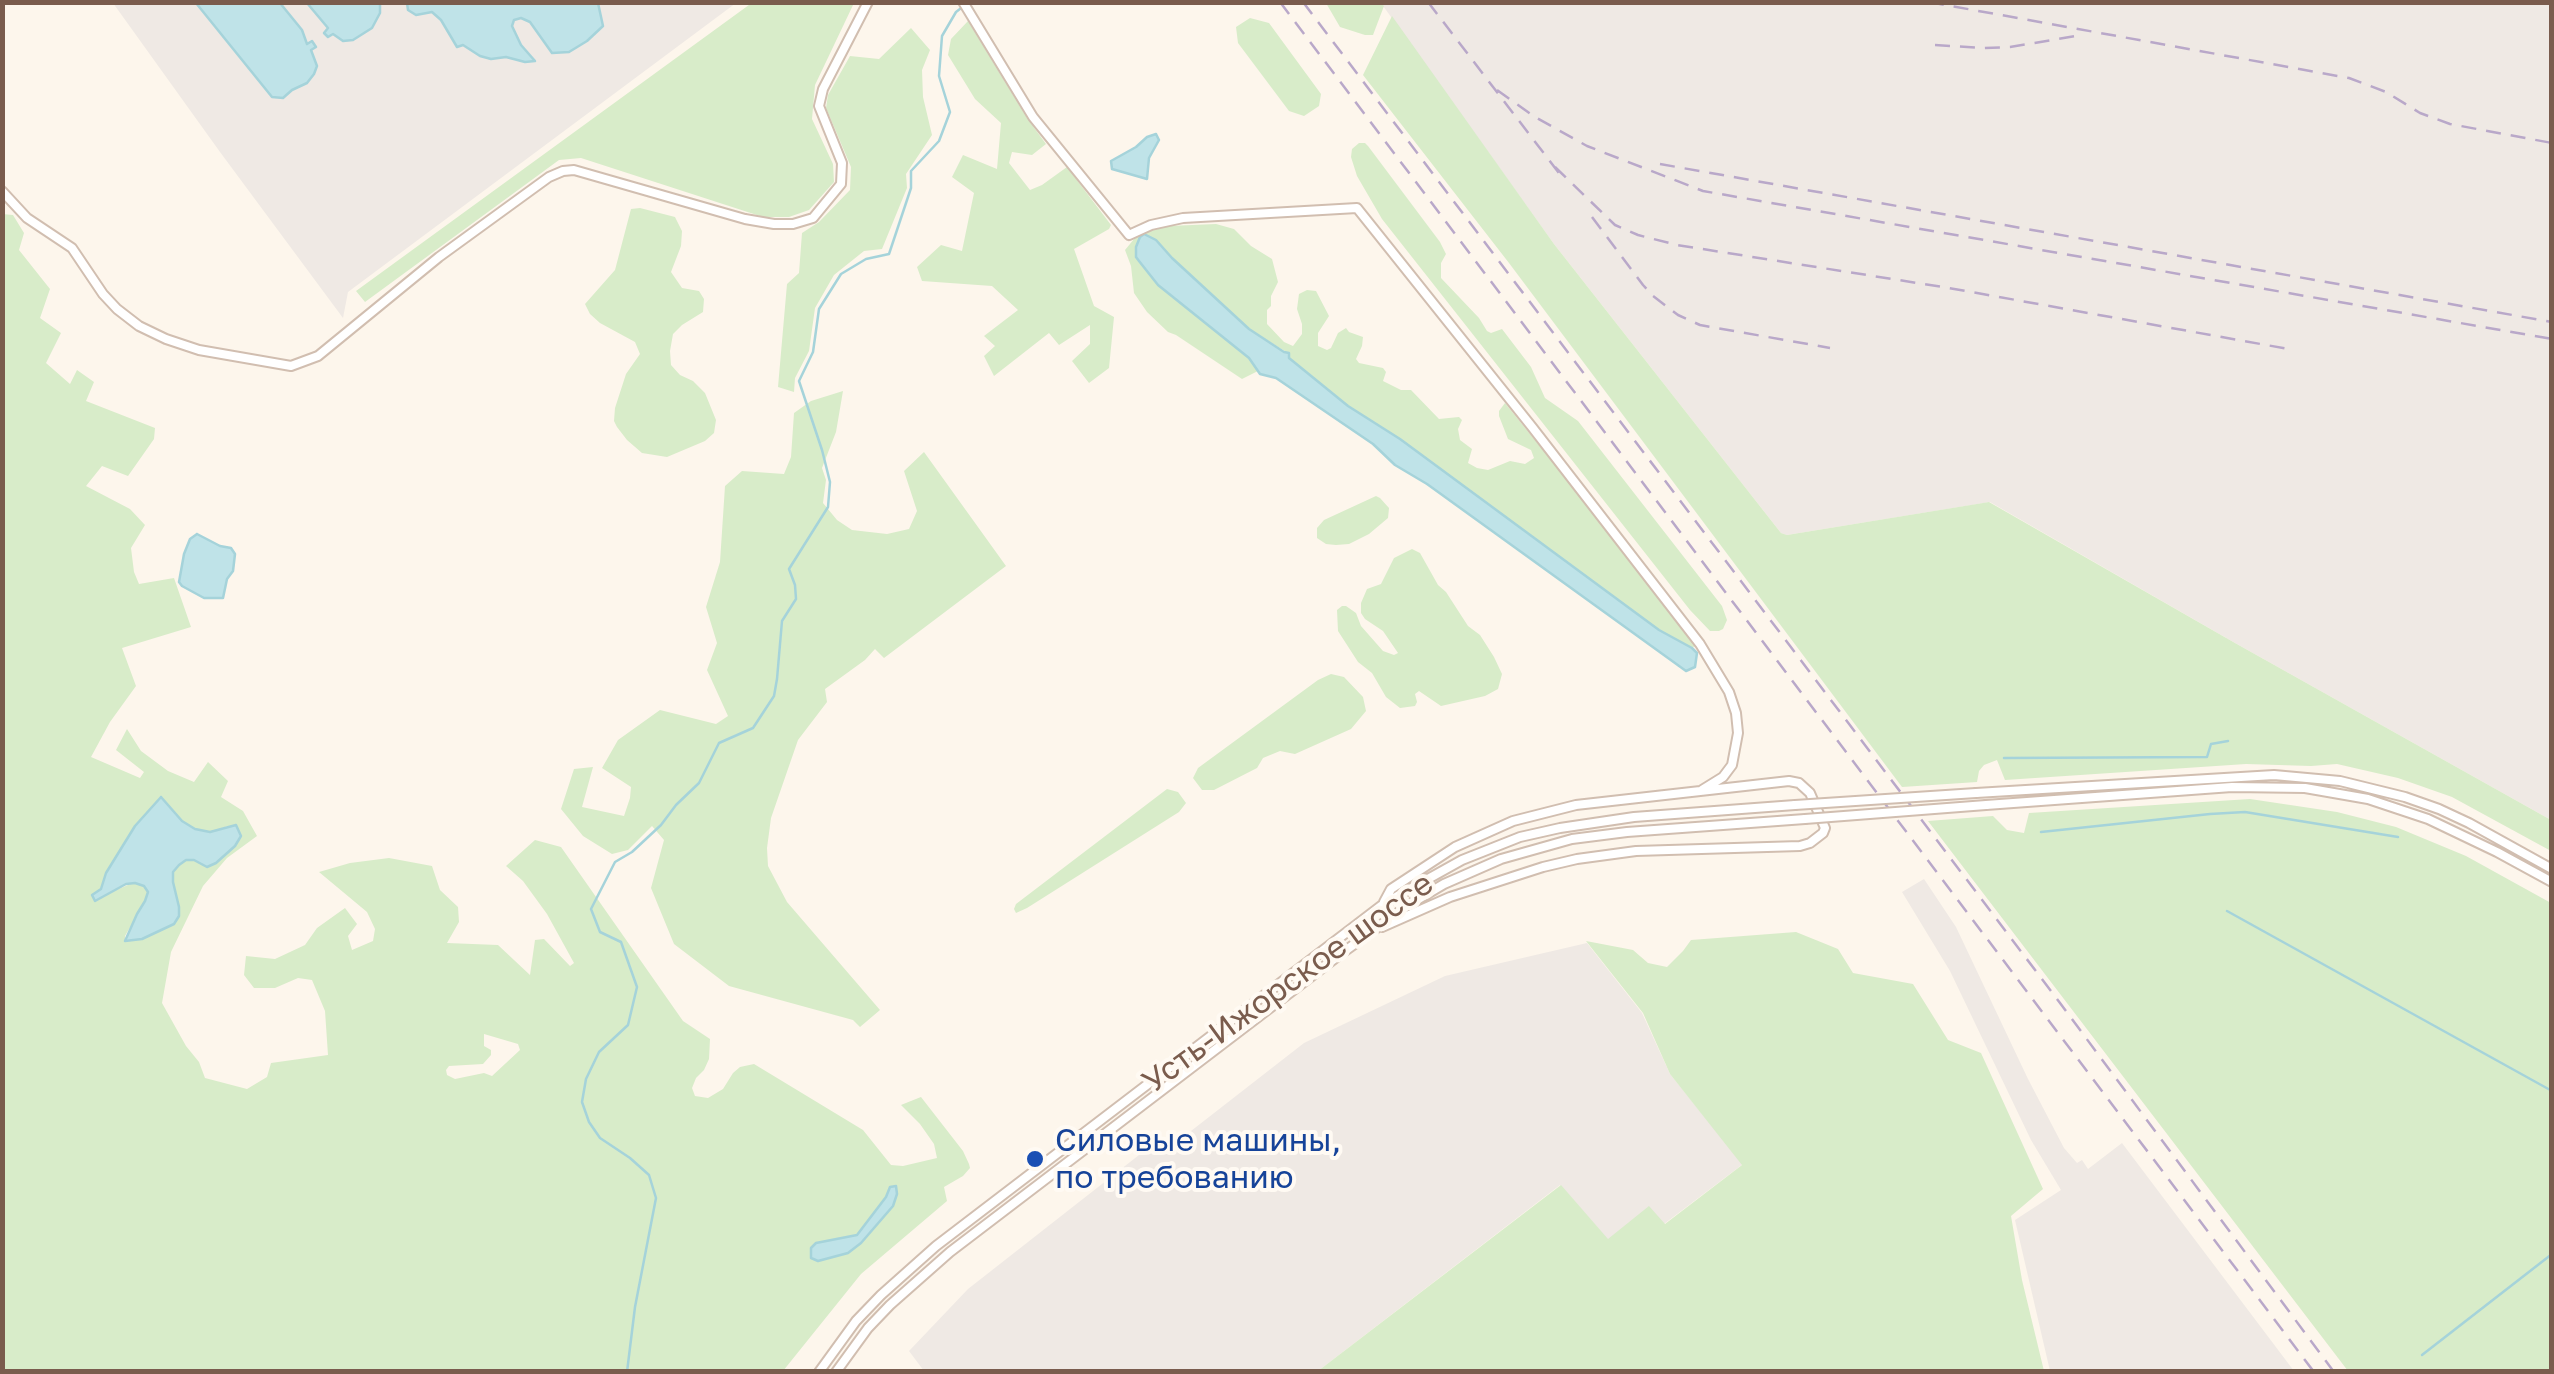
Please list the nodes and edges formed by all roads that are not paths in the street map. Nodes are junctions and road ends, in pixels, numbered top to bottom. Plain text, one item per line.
1 (868, 2) edge
2 (965, 7) edge
3 (2, 191) edge
4 (1732, 765) junction
5 (1747, 785) junction
6 (1702, 790) junction
7 (2552, 869) edge
8 (2552, 882) edge
9 (1382, 906) junction
10 (1373, 930) junction
11 (819, 1372) edge
12 (836, 1372) edge

1 - 3 street
2 - 4 street
4 - 5 street
4 - 6 street
5 - 6 street
5 - 10 street
6 - 9 street
7 - 9 street, Усть-Ижорское шоссе, bridge
8 - 10 street, Усть-Ижорское шоссе, bridge
9 - 11 street, Усть-Ижорское шоссе
10 - 12 street, Усть-Ижорское шоссе

